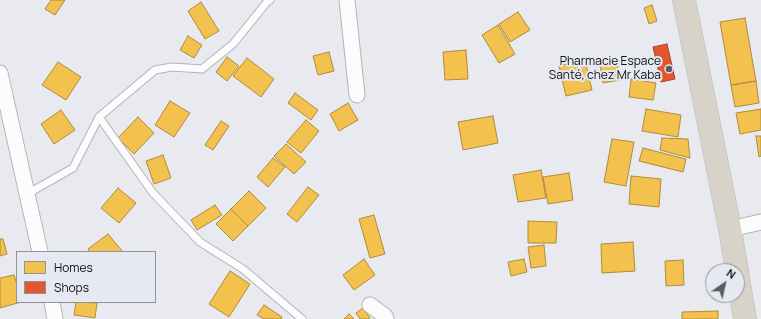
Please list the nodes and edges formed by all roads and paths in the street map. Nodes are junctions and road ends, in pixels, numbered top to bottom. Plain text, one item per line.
1 (270, 0) edge
2 (347, 0) edge
3 (684, 0) edge
4 (0, 73) edge
5 (357, 95) dead end
6 (99, 117) junction
7 (27, 194) junction
8 (761, 222) edge
9 (730, 229) junction
10 (40, 251) edge
11 (736, 263) edge
12 (52, 303) edge
13 (742, 303) edge
14 (370, 305) dead end
15 (56, 319) edge
16 (302, 319) edge
17 (386, 319) edge
18 (745, 319) edge

1 - 6 lane
2 - 5 street
3 - 9 highway
4 - 7 street
6 - 7 lane
6 - 16 lane
7 - 10 street
8 - 9 street
9 - 11 highway
12 - 15 street
13 - 18 highway
14 - 17 street

